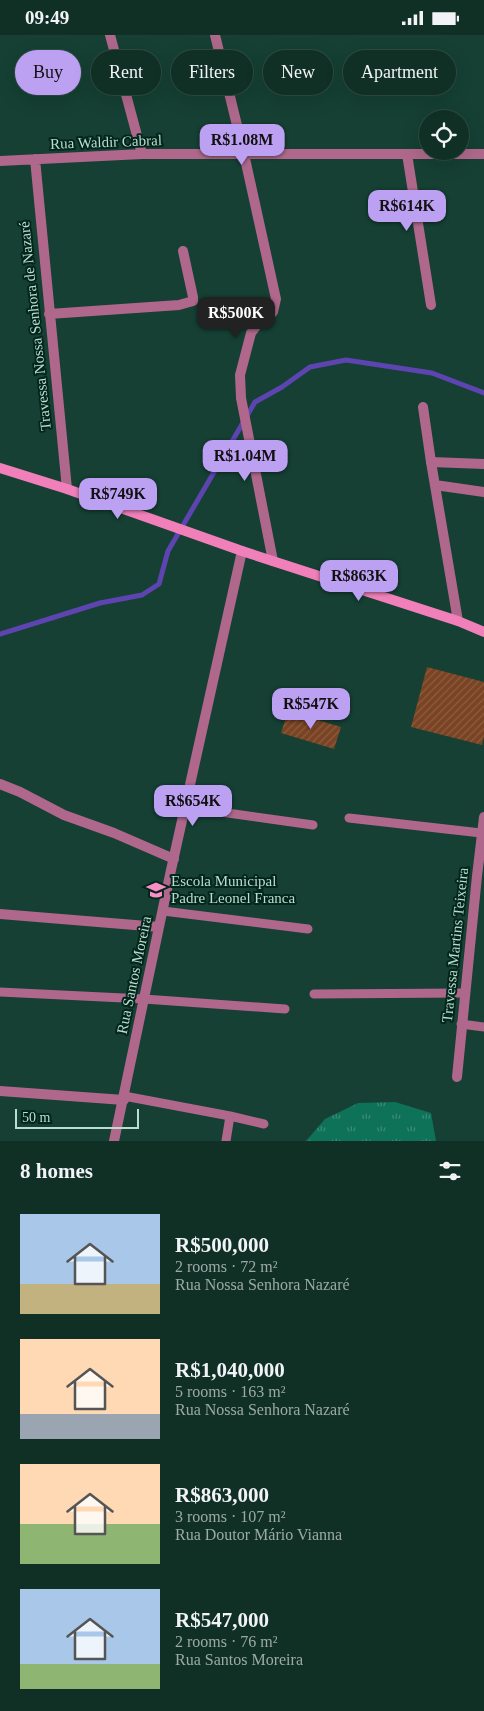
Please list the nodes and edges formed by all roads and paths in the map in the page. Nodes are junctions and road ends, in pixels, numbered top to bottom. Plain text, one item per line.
1 (110, 35) edge
2 (215, 35) edge
3 (142, 154) junction
4 (244, 154) junction
5 (407, 154) junction
6 (484, 154) edge
7 (34, 159) junction
8 (0, 161) edge
9 (182, 251) dead end
10 (431, 305) dead end
11 (49, 314) junction
12 (423, 407) dead end
13 (431, 462) junction
14 (484, 464) edge
15 (0, 468) edge
16 (435, 485) junction
17 (67, 489) junction
18 (484, 492) edge
19 (242, 551) junction
20 (273, 561) junction
21 (458, 621) junction
22 (484, 631) edge
23 (0, 784) edge
24 (185, 807) junction
25 (484, 817) edge
26 (349, 819) dead end
27 (313, 825) dead end
28 (482, 833) junction
29 (174, 859) junction
30 (163, 911) junction
31 (0, 914) edge
32 (159, 927) junction
33 (308, 929) dead end
34 (0, 992) edge
35 (465, 993) junction
36 (314, 994) dead end
37 (144, 999) junction
38 (285, 1009) dead end
39 (461, 1024) junction
40 (484, 1027) edge
41 (457, 1077) dead end
42 (0, 1091) edge
43 (124, 1098) junction
44 (230, 1116) junction
45 (264, 1124) dead end
46 (114, 1141) edge
47 (226, 1141) edge

1 - 3 street
2 - 4 street
3 - 4 street, Rua Waldir Cabral
3 - 7 street, Rua Waldir Cabral
4 - 5 street, Rua Waldir Cabral
4 - 20 street
5 - 6 street, Rua Waldir Cabral
5 - 10 street
7 - 8 street, Rua Waldir Cabral
7 - 11 street, Travessa Nossa Senhora de Nazaré
9 - 11 street
11 - 17 street, Travessa Nossa Senhora de Nazaré
12 - 13 street
13 - 14 street
13 - 16 street
15 - 17 main road
16 - 18 street
16 - 21 street
17 - 19 main road
19 - 20 main road
19 - 24 street, Rua Santos Moreira
20 - 21 main road
21 - 22 main road
23 - 29 street
24 - 27 lane
24 - 29 street, Rua Santos Moreira
25 - 28 street, Travessa Martins Teixeira
26 - 28 lane
28 - 35 street, Travessa Martins Teixeira
29 - 30 street, Rua Santos Moreira
30 - 32 street, Rua Santos Moreira
30 - 33 lane
31 - 32 street
32 - 37 street, Rua Santos Moreira
34 - 37 lane
35 - 36 lane
35 - 39 street, Travessa Martins Teixeira
37 - 38 lane
37 - 43 street, Rua Santos Moreira
39 - 40 lane
39 - 41 street, Travessa Martins Teixeira
42 - 43 street
43 - 44 lane
43 - 46 street, Rua Santos Moreira
44 - 45 lane
44 - 47 lane

